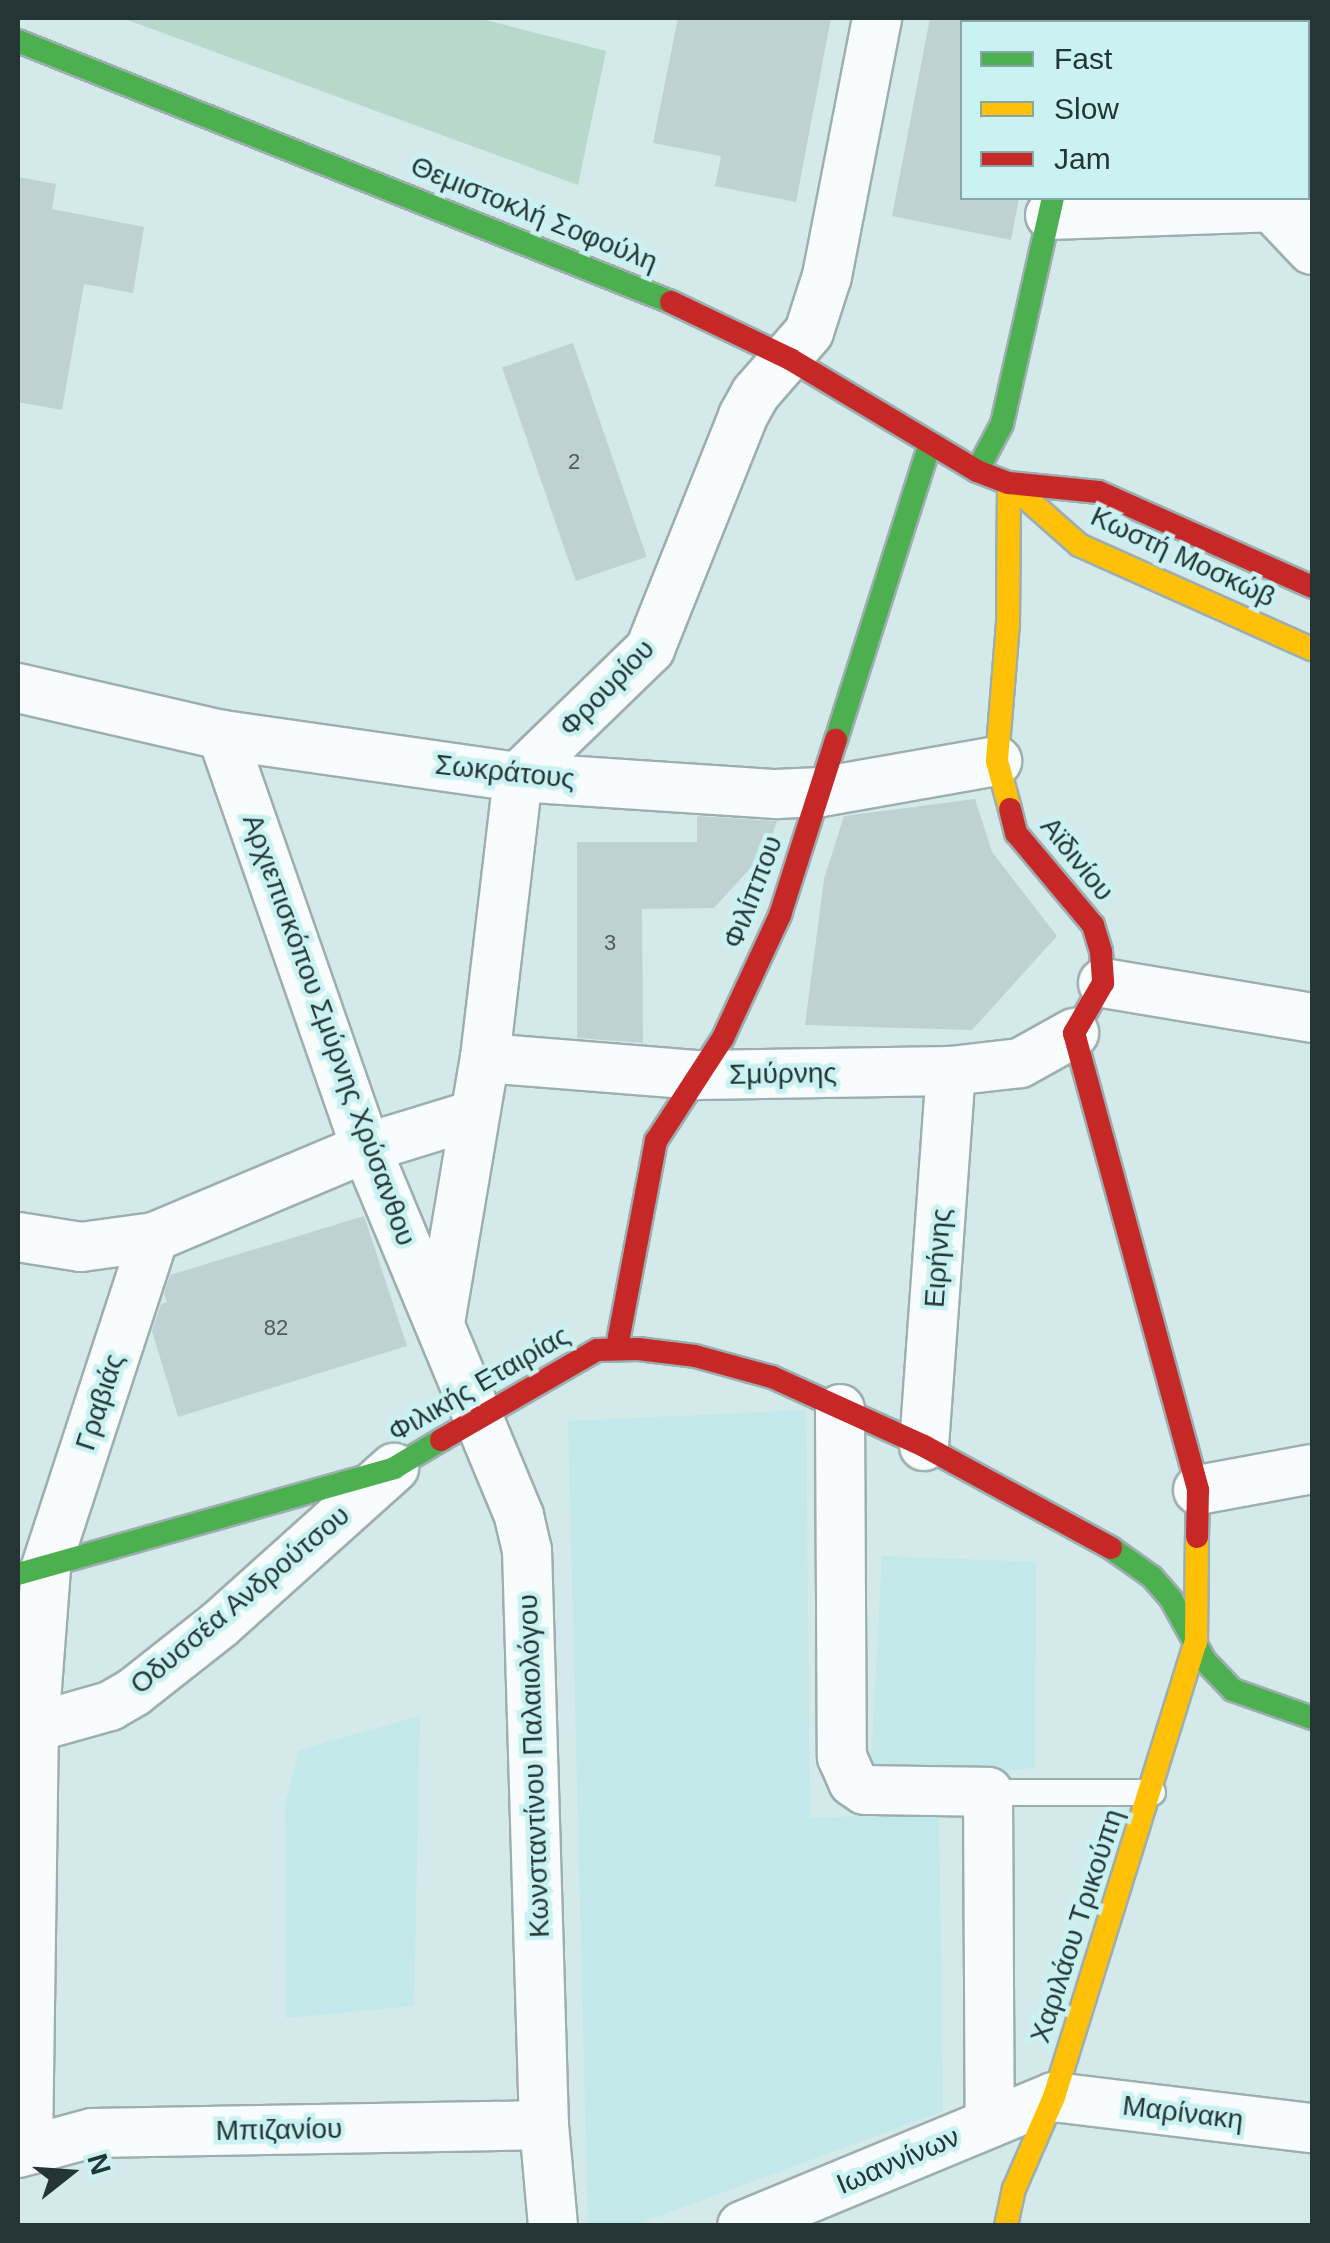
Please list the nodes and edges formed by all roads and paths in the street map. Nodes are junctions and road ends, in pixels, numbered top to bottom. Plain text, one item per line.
1 (877, 18) edge
2 (18, 42) edge
3 (1051, 206) edge
4 (1293, 208) edge
5 (1312, 250) edge
6 (790, 359) junction
7 (929, 446) junction
8 (977, 471) junction
9 (1009, 484) junction
10 (1312, 587) edge
11 (1312, 650) edge
12 (18, 688) edge
13 (222, 735) junction
14 (997, 761) junction
15 (518, 777) junction
16 (821, 792) junction
17 (1103, 983) junction
18 (1312, 1018) edge
19 (1074, 1033) junction
20 (485, 1058) junction
21 (951, 1071) junction
22 (698, 1075) junction
23 (473, 1115) junction
24 (366, 1148) junction
25 (154, 1238) junction
26 (39, 1242) edge
27 (440, 1322) junction
28 (617, 1347) junction
29 (840, 1409) junction
30 (478, 1420) junction
31 (924, 1446) junction
32 (394, 1468) junction
33 (1312, 1469) edge
34 (1198, 1490) junction
35 (32, 1571) edge
36 (1196, 1642) junction
37 (1312, 1718) edge
38 (26, 1730) edge
39 (988, 1792) junction
40 (1152, 1792) junction
41 (1054, 2097) junction
42 (990, 2123) junction
43 (544, 2125) junction
44 (1312, 2128) edge
45 (23, 2151) edge
46 (553, 2226) edge
47 (742, 2226) edge
48 (1006, 2226) edge

1 - 6 street, Φρουρίου
2 - 6 street, Θεμιστοκλή Σοφούλη
3 - 4 street
3 - 8 street
4 - 5 street
6 - 7 street, Θεμιστοκλή Σοφούλη
6 - 15 street, Φρουρίου
7 - 8 street, Θεμιστοκλή Σοφούλη
7 - 16 street, Φιλίππου
8 - 9 street, Θεμιστοκλή Σοφούλη
9 - 10 street, Κωστή Μοσκώβ
9 - 11 street, Κωστή Μοσκώβ
9 - 14 street, Αϊδινίου
12 - 13 street, Σωκράτους
13 - 15 street, Σωκράτους
13 - 24 street, Αρχιεπισκόπου Σμύρνης Χρύσανθου
14 - 16 street, Σωκράτους
14 - 17 street, Αϊδινίου
15 - 16 street, Σωκράτους
15 - 20 street
16 - 22 street, Φιλίππου
17 - 18 street
17 - 19 street
19 - 21 street, Σμύρνης
19 - 34 street
20 - 22 street, Σμύρνης
20 - 23 street
21 - 22 street, Σμύρνης
21 - 31 street, Ειρήνης
22 - 28 street, Φιλίππου
23 - 24 street
23 - 27 street
24 - 25 street
24 - 27 street, Αρχιεπισκόπου Σμύρνης Χρύσανθου
25 - 26 street
25 - 35 street, Γραβιάς
27 - 30 street, Κωνσταντίνου Παλαιολόγου
28 - 29 street, Φιλικής Εταιρίας
28 - 30 street, Φιλικής Εταιρίας
29 - 31 street, Φιλικής Εταιρίας
29 - 39 street
30 - 32 street, Φιλικής Εταιρίας
30 - 43 street, Κωνσταντίνου Παλαιολόγου
31 - 36 street, Φιλικής Εταιρίας
32 - 35 street, Φιλικής Εταιρίας
32 - 38 street, Οδυσσέα Ανδρούτσου
33 - 34 street
34 - 36 street, Χαριλάου Τρικούπη
35 - 38 street, Γραβιάς
36 - 37 street, Φιλικής Εταιρίας
36 - 40 street, Χαριλάου Τρικούπη
38 - 45 street, Γραβιάς
39 - 40 lane
39 - 42 street
40 - 41 street, Χαριλάου Τρικούπη
41 - 42 street, Ιωαννίνων
41 - 44 street, Μαρίνακη
41 - 48 street, Χαριλάου Τρικούπη
42 - 47 street, Ιωαννίνων
43 - 45 street, Μπιζανίου
43 - 46 street, Κωνσταντίνου Παλαιολόγου

